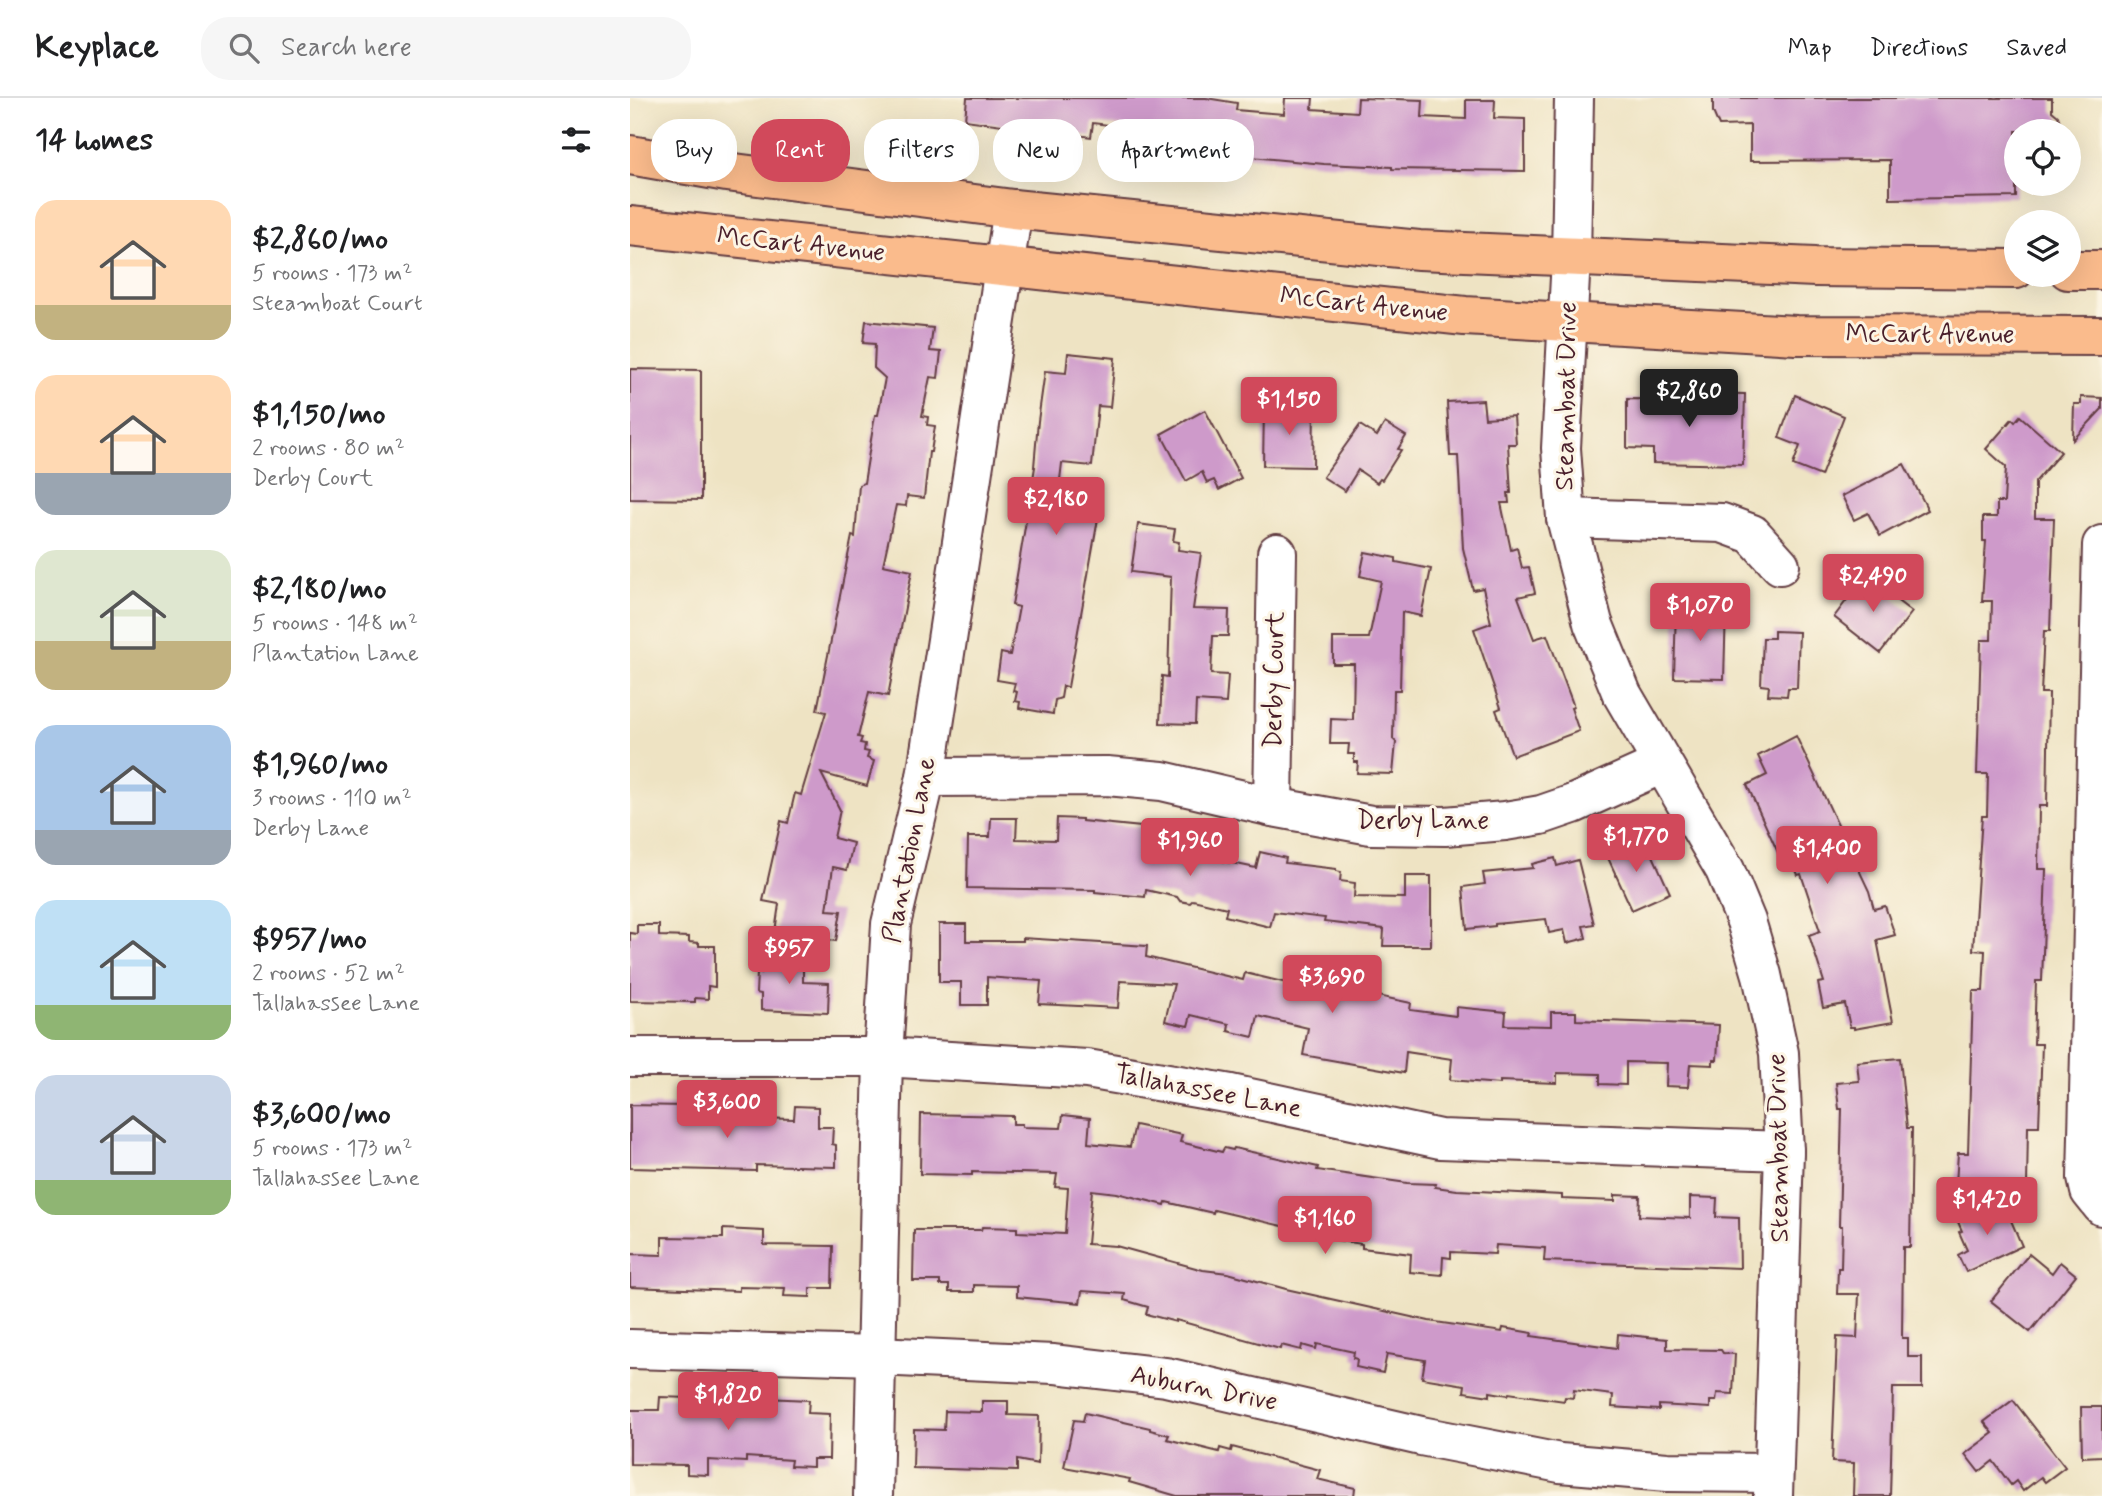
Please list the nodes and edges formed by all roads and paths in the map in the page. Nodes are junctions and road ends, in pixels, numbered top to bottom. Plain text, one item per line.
1 (1574, 98) edge
2 (630, 155) edge
3 (1013, 209) junction
4 (630, 226) edge
5 (1571, 258) junction
6 (1004, 267) junction
7 (2004, 269) edge
8 (2081, 270) edge
9 (2102, 270) edge
10 (1568, 322) junction
11 (2102, 336) edge
12 (1566, 517) junction
13 (2102, 545) edge
14 (1277, 553) dead end
15 (1780, 565) dead end
16 (1662, 764) junction
17 (926, 777) junction
18 (1273, 807) junction
19 (630, 1057) edge
20 (883, 1057) junction
21 (1784, 1151) junction
22 (2099, 1203) edge
23 (630, 1349) edge
24 (876, 1356) junction
25 (1773, 1484) edge
26 (873, 1496) edge

1 - 5 street, Steamboat Drive
2 - 3 main road
3 - 5 main road
3 - 6 street, Plantation Lane
4 - 6 main road, McCart Avenue
5 - 7 main road
5 - 10 street, Steamboat Drive
6 - 10 main road, McCart Avenue
6 - 17 street, Plantation Lane
8 - 9 main road
10 - 11 main road, McCart Avenue
10 - 12 street, Steamboat Drive
12 - 15 street
12 - 16 street, Steamboat Drive
13 - 22 street
14 - 18 street, Derby Court
16 - 18 street, Derby Lane
16 - 21 street, Steamboat Drive
17 - 18 street, Derby Lane
17 - 20 street, Plantation Lane
19 - 20 street, Tallahassee Lane
20 - 21 street, Tallahassee Lane
20 - 24 street, Plantation Lane
21 - 25 street, Steamboat Drive
23 - 24 street, Auburn Drive
24 - 25 street, Auburn Drive
24 - 26 street, Plantation Lane

